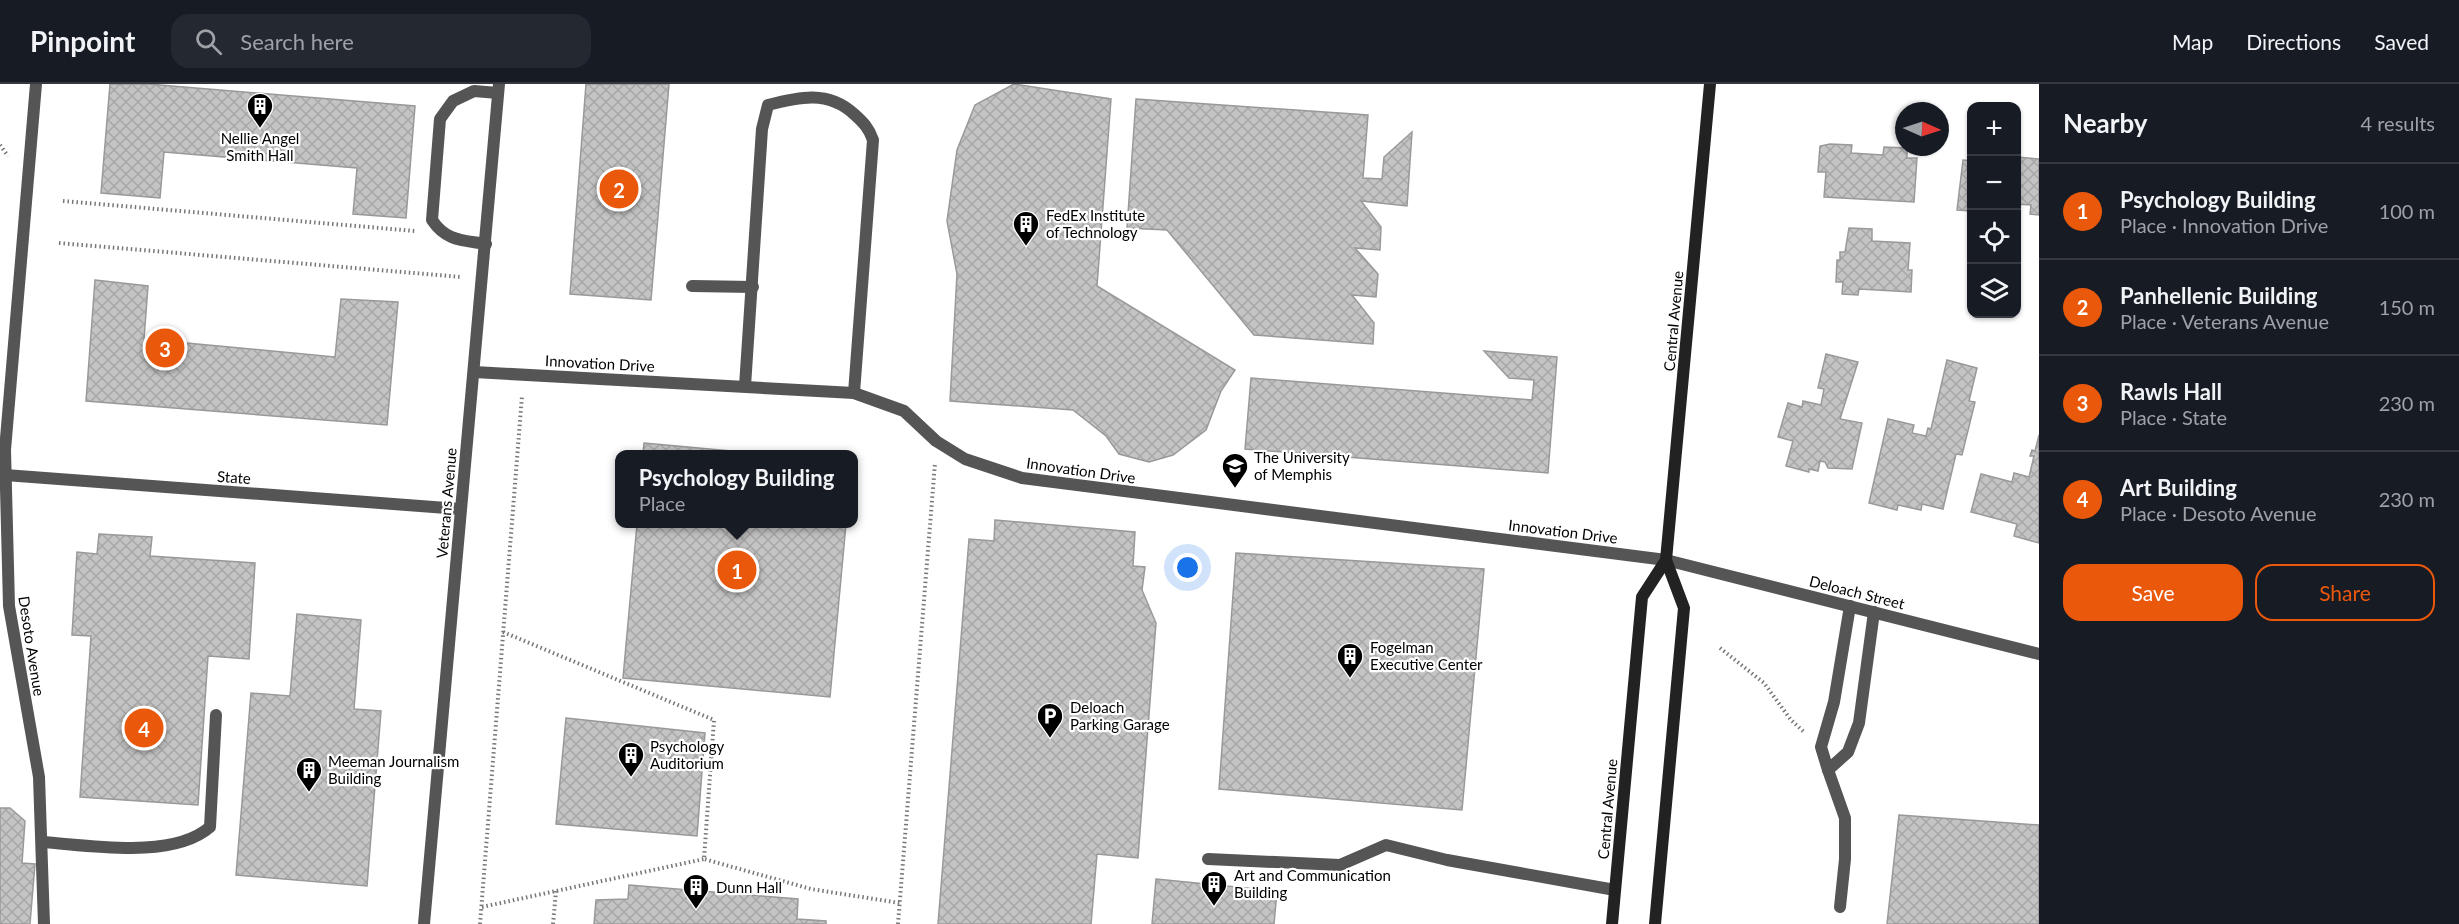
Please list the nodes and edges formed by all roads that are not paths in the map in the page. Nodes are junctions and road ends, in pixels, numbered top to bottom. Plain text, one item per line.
1 (36, 84) edge
2 (1710, 84) edge
3 (499, 88) edge
4 (486, 244) junction
5 (692, 286) dead end
6 (753, 287) junction
7 (474, 372) junction
8 (745, 386) junction
9 (854, 393) junction
10 (5, 475) junction
11 (460, 509) junction
12 (1666, 560) junction
13 (5, 605) edge
14 (1850, 606) junction
15 (1874, 612) junction
16 (2039, 654) edge
17 (216, 715) dead end
18 (1828, 770) junction
19 (42, 842) junction
20 (1208, 860) dead end
21 (1615, 890) junction
22 (1840, 907) dead end
23 (44, 924) edge
24 (424, 924) edge
25 (1612, 924) edge
26 (1655, 924) edge

1 - 10 street, Desoto Avenue
2 - 12 main road, Central Avenue
3 - 4 street, Veterans Avenue
3 - 4 street
4 - 7 street, Veterans Avenue
5 - 6 street
6 - 8 street
6 - 9 street
7 - 8 street, Innovation Drive
7 - 11 street, Veterans Avenue
8 - 9 street, Innovation Drive
9 - 12 street, Innovation Drive
10 - 11 street, State
10 - 13 street, Desoto Avenue
11 - 24 street, Veterans Avenue
12 - 14 street, Deloach Street
12 - 21 main road, Central Avenue
12 - 26 main road, Central Avenue
13 - 19 street, Desoto Avenue
14 - 15 street, Deloach Street
14 - 18 street
15 - 16 street, Deloach Street
15 - 18 street
17 - 19 street
18 - 22 street
19 - 23 street, Desoto Avenue
20 - 21 street
21 - 25 main road, Central Avenue

